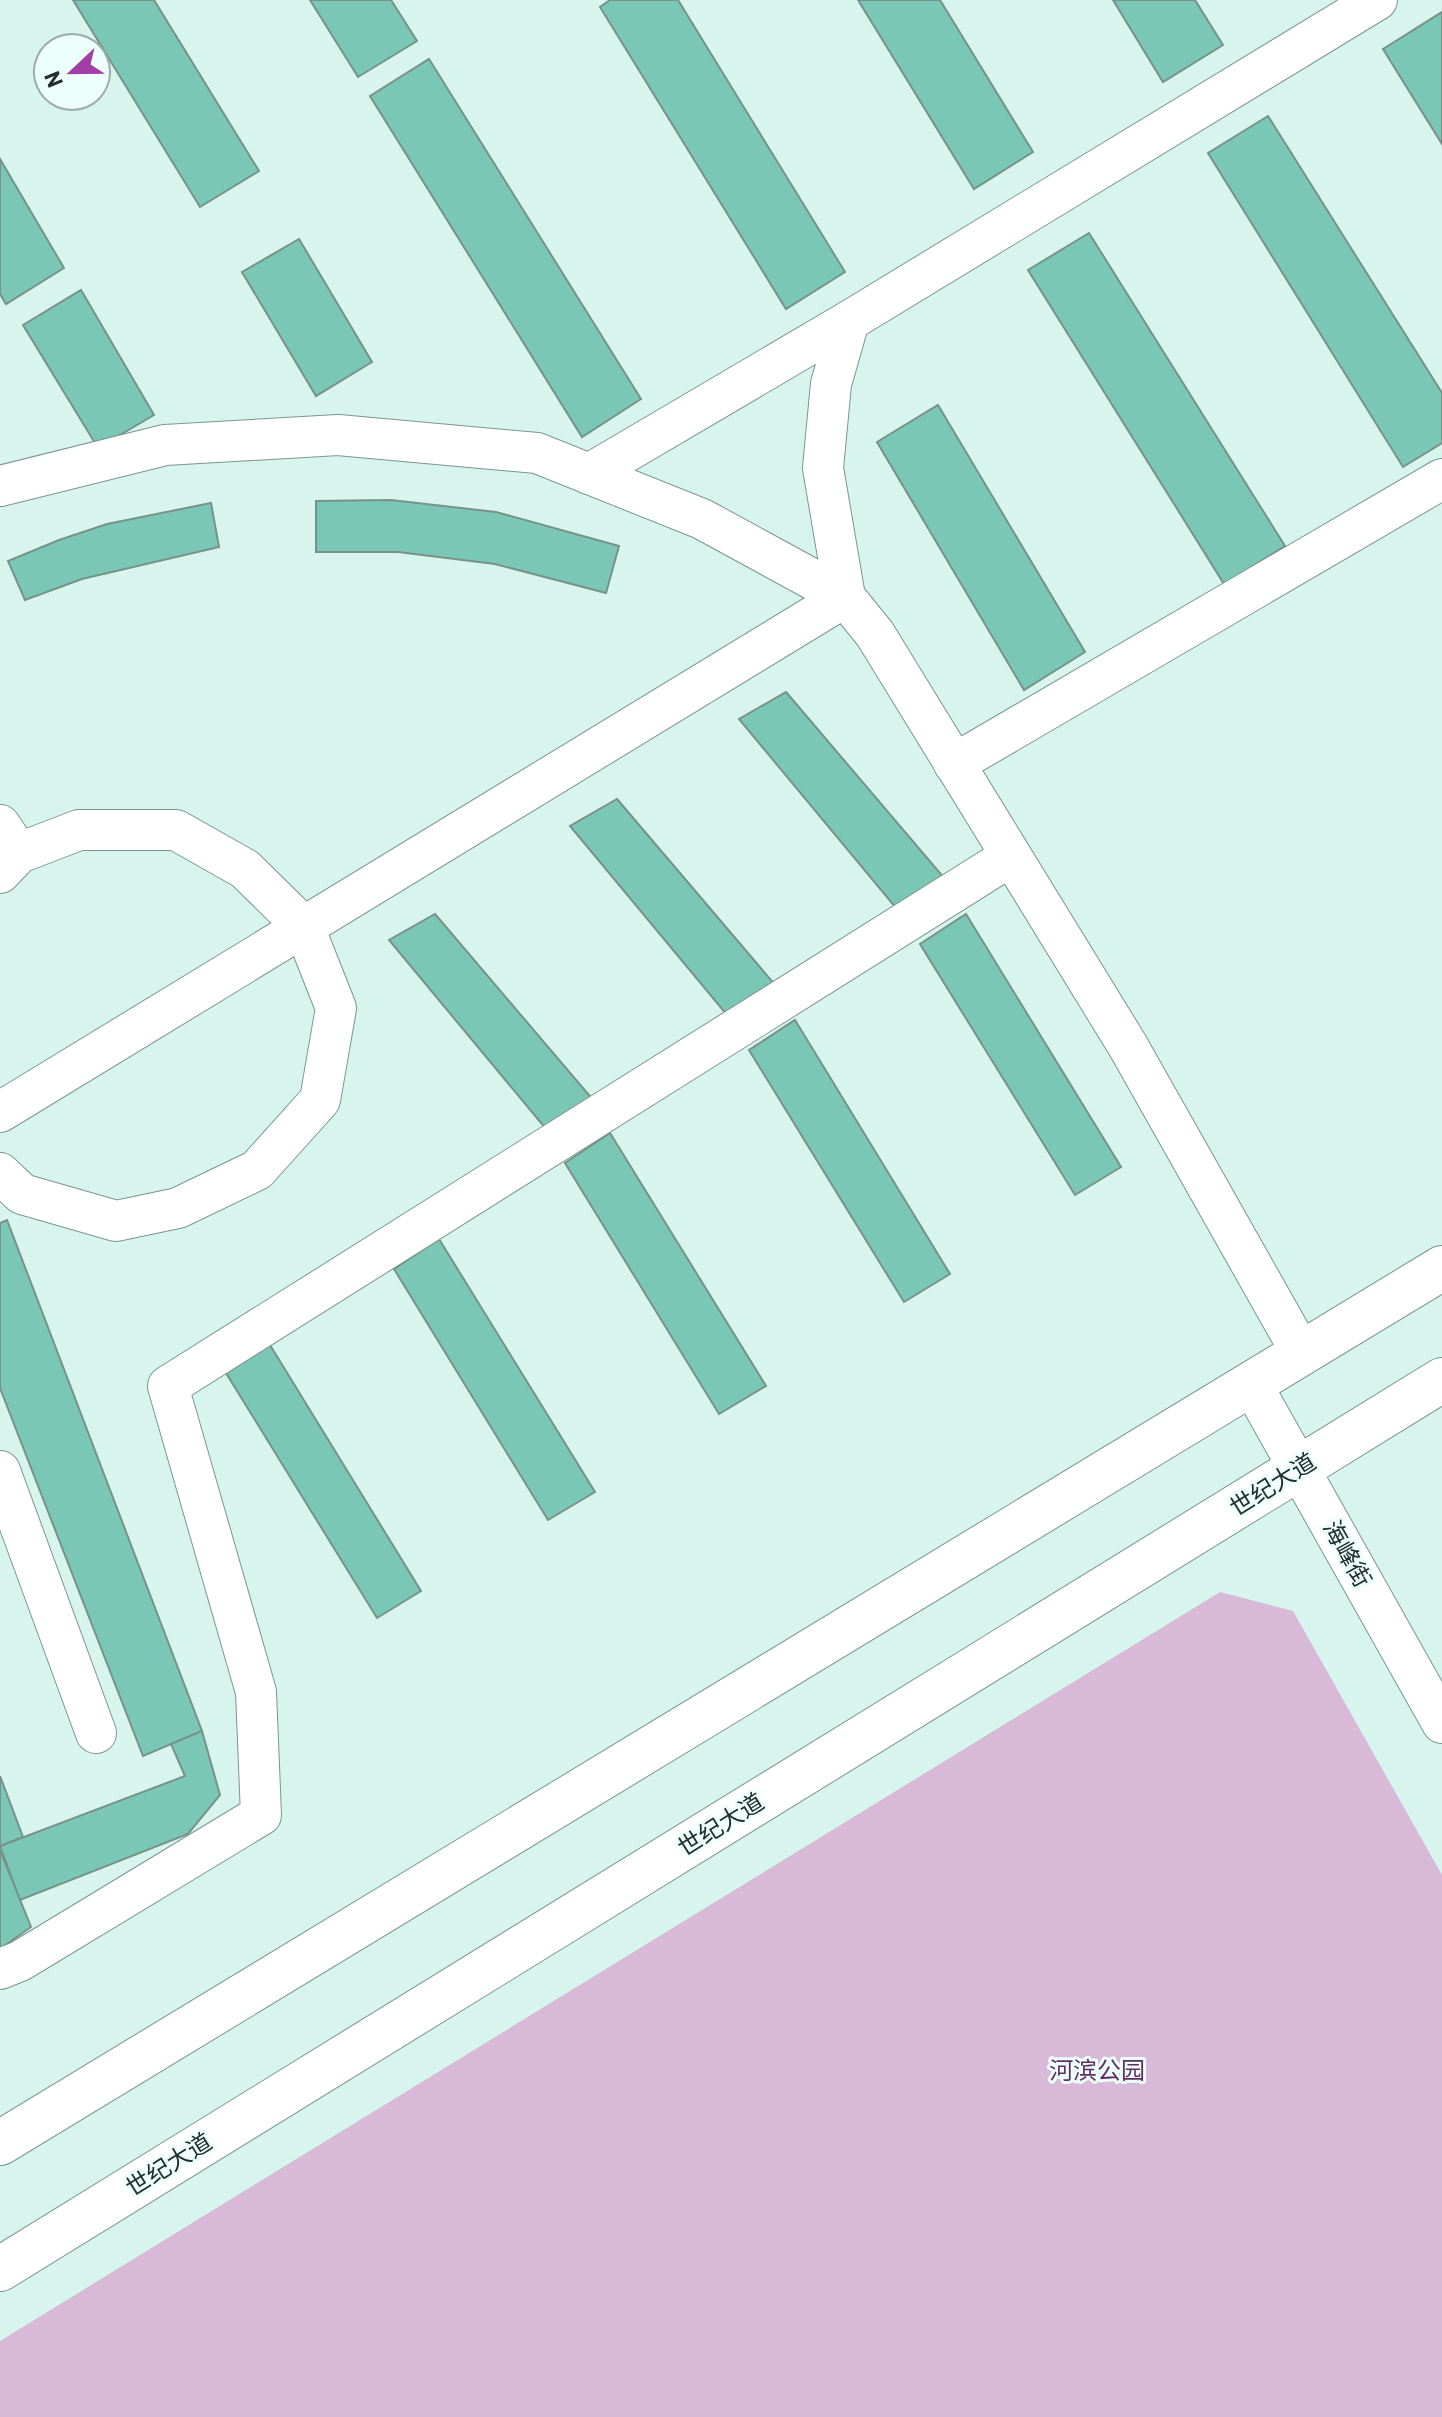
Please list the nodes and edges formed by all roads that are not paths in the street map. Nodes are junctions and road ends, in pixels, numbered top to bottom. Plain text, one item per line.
1 (1377, 0) edge
2 (849, 321) junction
3 (589, 474) junction
4 (1442, 479) edge
5 (0, 486) edge
6 (845, 597) junction
7 (954, 764) junction
8 (6, 850) edge
9 (1011, 856) junction
10 (304, 927) junction
11 (0, 1112) edge
12 (0, 1173) edge
13 (1442, 1268) edge
14 (1302, 1354) junction
15 (1442, 1380) edge
16 (1252, 1385) junction
17 (1299, 1468) junction
18 (0, 1471) edge
19 (1442, 1723) edge
20 (96, 1733) dead end
21 (0, 1969) edge
22 (0, 2143) edge
23 (0, 2269) edge

1 - 2 street
2 - 3 street
2 - 6 street
3 - 5 street
3 - 6 street
4 - 7 street
6 - 7 street
6 - 10 street
7 - 9 street
8 - 10 street
9 - 14 street
9 - 21 street
10 - 11 street
10 - 12 street
13 - 14 main road
14 - 16 main road
15 - 17 main road, 世纪大道
16 - 17 street, 海峰街
16 - 22 main road
17 - 19 street, 海峰街
17 - 23 main road, 世纪大道
18 - 20 street

